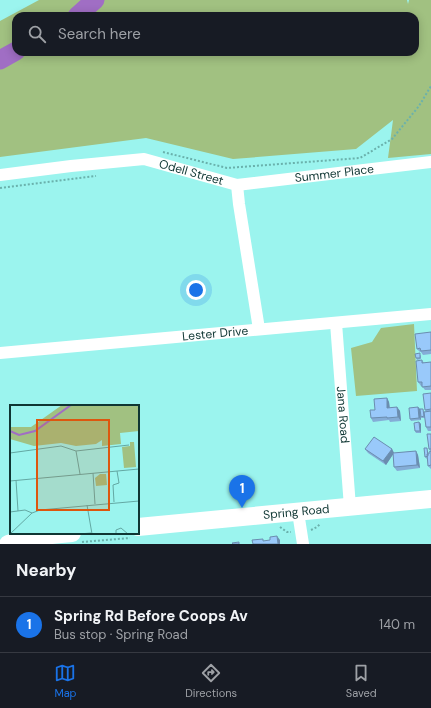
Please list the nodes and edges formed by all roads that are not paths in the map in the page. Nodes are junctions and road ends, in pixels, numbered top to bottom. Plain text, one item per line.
1 (431, 162) edge
2 (0, 175) edge
3 (237, 185) junction
4 (431, 314) edge
5 (336, 322) junction
6 (259, 329) junction
7 (0, 353) edge
8 (431, 499) edge
9 (350, 508) junction
10 (298, 512) junction
11 (139, 527) edge
12 (62, 534) edge
13 (8, 544) edge
14 (303, 544) edge

1 - 3 street, Summer Place
2 - 3 street, Odell Street
3 - 6 street, Odell Street
4 - 5 street, Lester Drive
5 - 6 street, Lester Drive
5 - 9 street, Jana Road
6 - 7 street, Lester Drive
8 - 9 main road, Spring Road
9 - 10 main road, Spring Road
10 - 11 main road, Spring Road
10 - 14 street
12 - 13 main road

